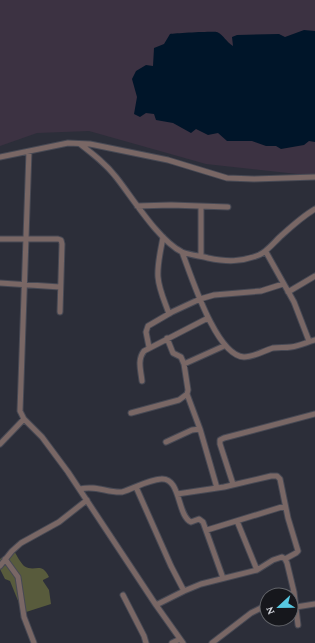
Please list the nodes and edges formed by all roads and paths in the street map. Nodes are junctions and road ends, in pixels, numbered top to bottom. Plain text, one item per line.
1 (80, 144) junction
2 (29, 151) junction
3 (0, 157) edge
4 (315, 177) edge
5 (137, 206) junction
6 (201, 207) junction
7 (228, 207) dead end
8 (315, 209) edge
9 (163, 236) junction
10 (0, 239) edge
11 (26, 240) junction
12 (182, 252) junction
13 (266, 252) junction
14 (201, 256) junction
15 (315, 276) edge
16 (0, 283) edge
17 (24, 284) junction
18 (283, 284) junction
19 (60, 287) junction
20 (288, 292) junction
21 (200, 299) junction
22 (60, 312) dead end
23 (169, 314) junction
24 (208, 318) junction
25 (167, 338) junction
26 (315, 340) edge
27 (309, 341) junction
28 (224, 346) junction
29 (149, 347) junction
30 (184, 364) junction
31 (142, 381) dead end
32 (187, 394) junction
33 (131, 413) dead end
34 (315, 414) edge
35 (24, 419) junction
36 (200, 429) junction
37 (166, 442) dead end
38 (0, 444) edge
39 (233, 484) junction
40 (136, 487) junction
41 (217, 488) junction
42 (80, 489) junction
43 (177, 494) junction
44 (87, 500) junction
45 (285, 506) junction
46 (237, 521) junction
47 (207, 530) junction
48 (285, 558) junction
49 (5, 559) junction
50 (0, 566) edge
51 (257, 570) junction
52 (223, 578) junction
53 (293, 587) edge
54 (184, 591) junction
55 (123, 595) dead end
56 (315, 604) edge
57 (156, 605) junction
58 (299, 607) edge
59 (259, 609) edge
60 (181, 641) edge
61 (34, 643) edge
62 (145, 643) edge
63 (172, 643) edge
64 (212, 643) edge

1 - 2 street
1 - 4 street
1 - 5 street
2 - 3 street
2 - 11 street
5 - 6 street
5 - 9 street
6 - 7 street
6 - 14 street
8 - 13 street
9 - 12 street
9 - 23 street
10 - 11 street
11 - 17 street
11 - 19 street
12 - 14 street
12 - 21 street
13 - 14 street
13 - 18 street
15 - 20 street
16 - 17 street
17 - 19 street
17 - 35 street
18 - 20 street
18 - 21 street
19 - 22 street
20 - 27 street
21 - 23 street
21 - 24 street
23 - 29 street
24 - 25 street
24 - 28 street
25 - 29 street
25 - 30 street
26 - 27 street
27 - 28 street
28 - 30 street
29 - 31 street
30 - 32 street
32 - 33 street
32 - 36 street
34 - 39 street
35 - 38 street
35 - 42 street
36 - 37 street
36 - 41 street
39 - 41 street
39 - 45 street
40 - 42 street
40 - 43 street
40 - 54 street
41 - 43 street
42 - 44 street
43 - 47 street
44 - 49 street
44 - 57 street
45 - 46 street
45 - 48 street
46 - 47 street
46 - 51 street
47 - 52 street
48 - 51 street
48 - 53 street
49 - 50 street
49 - 61 street
51 - 52 street
52 - 54 street
54 - 57 street
55 - 62 street
56 - 58 street
57 - 60 street
59 - 64 street
60 - 63 street

